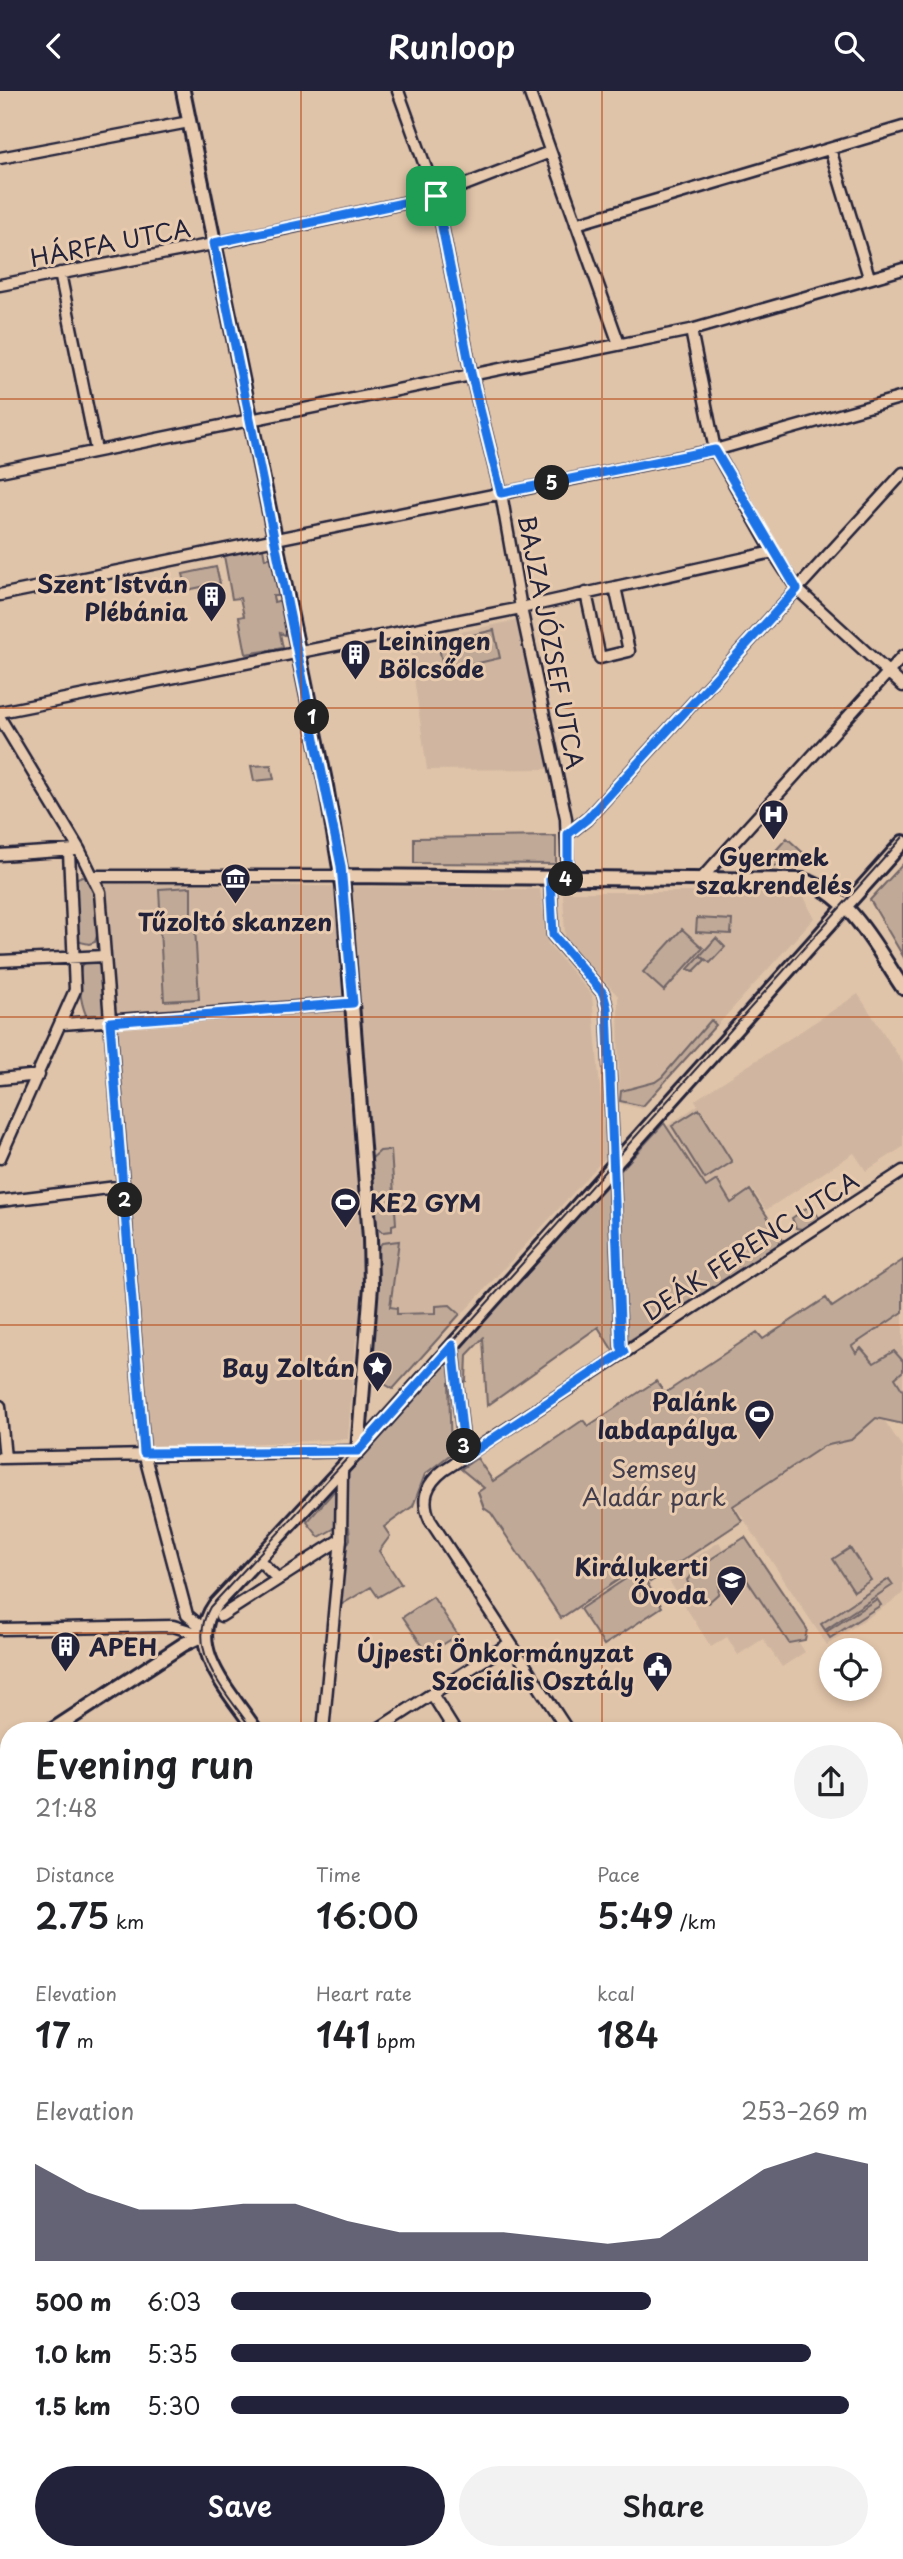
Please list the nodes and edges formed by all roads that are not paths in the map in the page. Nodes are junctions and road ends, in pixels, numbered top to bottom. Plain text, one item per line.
1 (183, 91) edge
2 (398, 91) edge
3 (529, 91) edge
4 (189, 122) junction
5 (903, 127) edge
6 (831, 149) junction
7 (550, 152) junction
8 (0, 158) edge
9 (436, 196) junction
10 (576, 224) junction
11 (214, 243) junction
12 (903, 268) edge
13 (60, 273) junction
14 (869, 277) junction
15 (0, 285) edge
16 (691, 330) junction
17 (619, 344) junction
18 (471, 373) junction
19 (903, 397) edge
20 (248, 419) junction
21 (96, 450) junction
22 (715, 450) junction
23 (0, 471) edge
24 (903, 473) edge
25 (501, 493) junction
26 (274, 539) junction
27 (773, 552) junction
28 (615, 587) junction
29 (797, 589) junction
30 (586, 593) junction
31 (0, 595) edge
32 (521, 608) junction
33 (298, 652) junction
34 (903, 656) edge
35 (888, 673) junction
36 (903, 686) edge
37 (0, 712) edge
38 (0, 718) edge
39 (568, 834) junction
40 (903, 842) edge
41 (74, 850) junction
42 (0, 855) edge
43 (92, 876) junction
44 (342, 876) junction
45 (550, 879) junction
46 (568, 879) junction
47 (701, 879) junction
48 (844, 908) junction
49 (105, 956) junction
50 (74, 958) junction
51 (0, 961) edge
52 (903, 988) edge
53 (353, 1003) junction
54 (110, 1022) junction
55 (62, 1024) junction
56 (39, 1075) junction
57 (0, 1079) edge
58 (0, 1158) edge
59 (614, 1166) junction
60 (903, 1171) edge
61 (124, 1186) junction
62 (0, 1201) edge
63 (453, 1345) junction
64 (624, 1352) junction
65 (0, 1406) edge
66 (358, 1451) junction
67 (144, 1453) junction
68 (465, 1457) junction
69 (3, 1458) edge
70 (342, 1469) junction
71 (341, 1539) junction
72 (258, 1559) junction
73 (277, 1578) junction
74 (187, 1615) junction
75 (221, 1616) dead end
76 (173, 1626) junction
77 (0, 1629) edge
78 (204, 1632) junction
79 (510, 1643) junction
80 (432, 1694) junction
81 (65, 1722) edge
82 (250, 1722) edge
83 (324, 1722) edge
84 (389, 1722) edge
85 (449, 1722) edge
86 (562, 1722) edge

1 - 4 street
2 - 9 street, BAJZA JÓZSEF UTCA
3 - 7 street
4 - 8 street
4 - 11 street
5 - 6 street
6 - 10 street
6 - 14 street
7 - 9 street, HÁRFA UTCA
7 - 10 street
9 - 11 street, HÁRFA UTCA
9 - 18 street, BAJZA JÓZSEF UTCA
10 - 17 street
11 - 13 street, HÁRFA UTCA
11 - 20 street
12 - 14 street
13 - 15 street, HÁRFA UTCA
13 - 21 street
14 - 16 street
16 - 17 street
16 - 22 street
17 - 18 street
18 - 20 street
18 - 25 street, BAJZA JÓZSEF UTCA
19 - 22 street
20 - 21 street
20 - 26 street
21 - 23 street
22 - 25 street
22 - 27 street
24 - 29 street
25 - 26 street
25 - 32 street, BAJZA JÓZSEF UTCA
26 - 31 street
26 - 33 street
27 - 28 street
27 - 29 street
28 - 30 street
28 - 30 street
29 - 35 street
29 - 39 street
30 - 32 street
32 - 33 street
32 - 39 street, BAJZA JÓZSEF UTCA
33 - 37 street
33 - 44 street
34 - 35 street
35 - 36 street
35 - 47 street
38 - 41 street
39 - 46 street, BAJZA JÓZSEF UTCA
40 - 48 street
41 - 42 street
41 - 43 street
41 - 50 street
43 - 44 street
43 - 49 street
44 - 45 street
44 - 53 street
45 - 46 street
45 - 59 street
46 - 47 street
47 - 48 street
48 - 52 street
48 - 59 street
49 - 50 street
49 - 54 street
50 - 51 street
50 - 55 street
53 - 54 street
53 - 66 street
54 - 55 street
54 - 61 street
55 - 56 street
56 - 57 street
56 - 58 street
59 - 63 street
59 - 64 street
60 - 64 street, DEÁK FERENC UTCA
61 - 62 street
61 - 67 street
63 - 66 street
63 - 68 street
64 - 68 street, DEÁK FERENC UTCA
65 - 69 street
66 - 67 street
66 - 70 street
67 - 69 street
67 - 74 street
68 - 79 street, DEÁK FERENC UTCA
70 - 71 street
70 - 72 street
71 - 73 street
71 - 83 street
72 - 73 street
72 - 78 street
73 - 75 street
74 - 76 street
74 - 78 street
76 - 77 street
76 - 78 street
78 - 81 street
78 - 82 street
79 - 80 street
79 - 86 street
80 - 84 street
80 - 85 street

